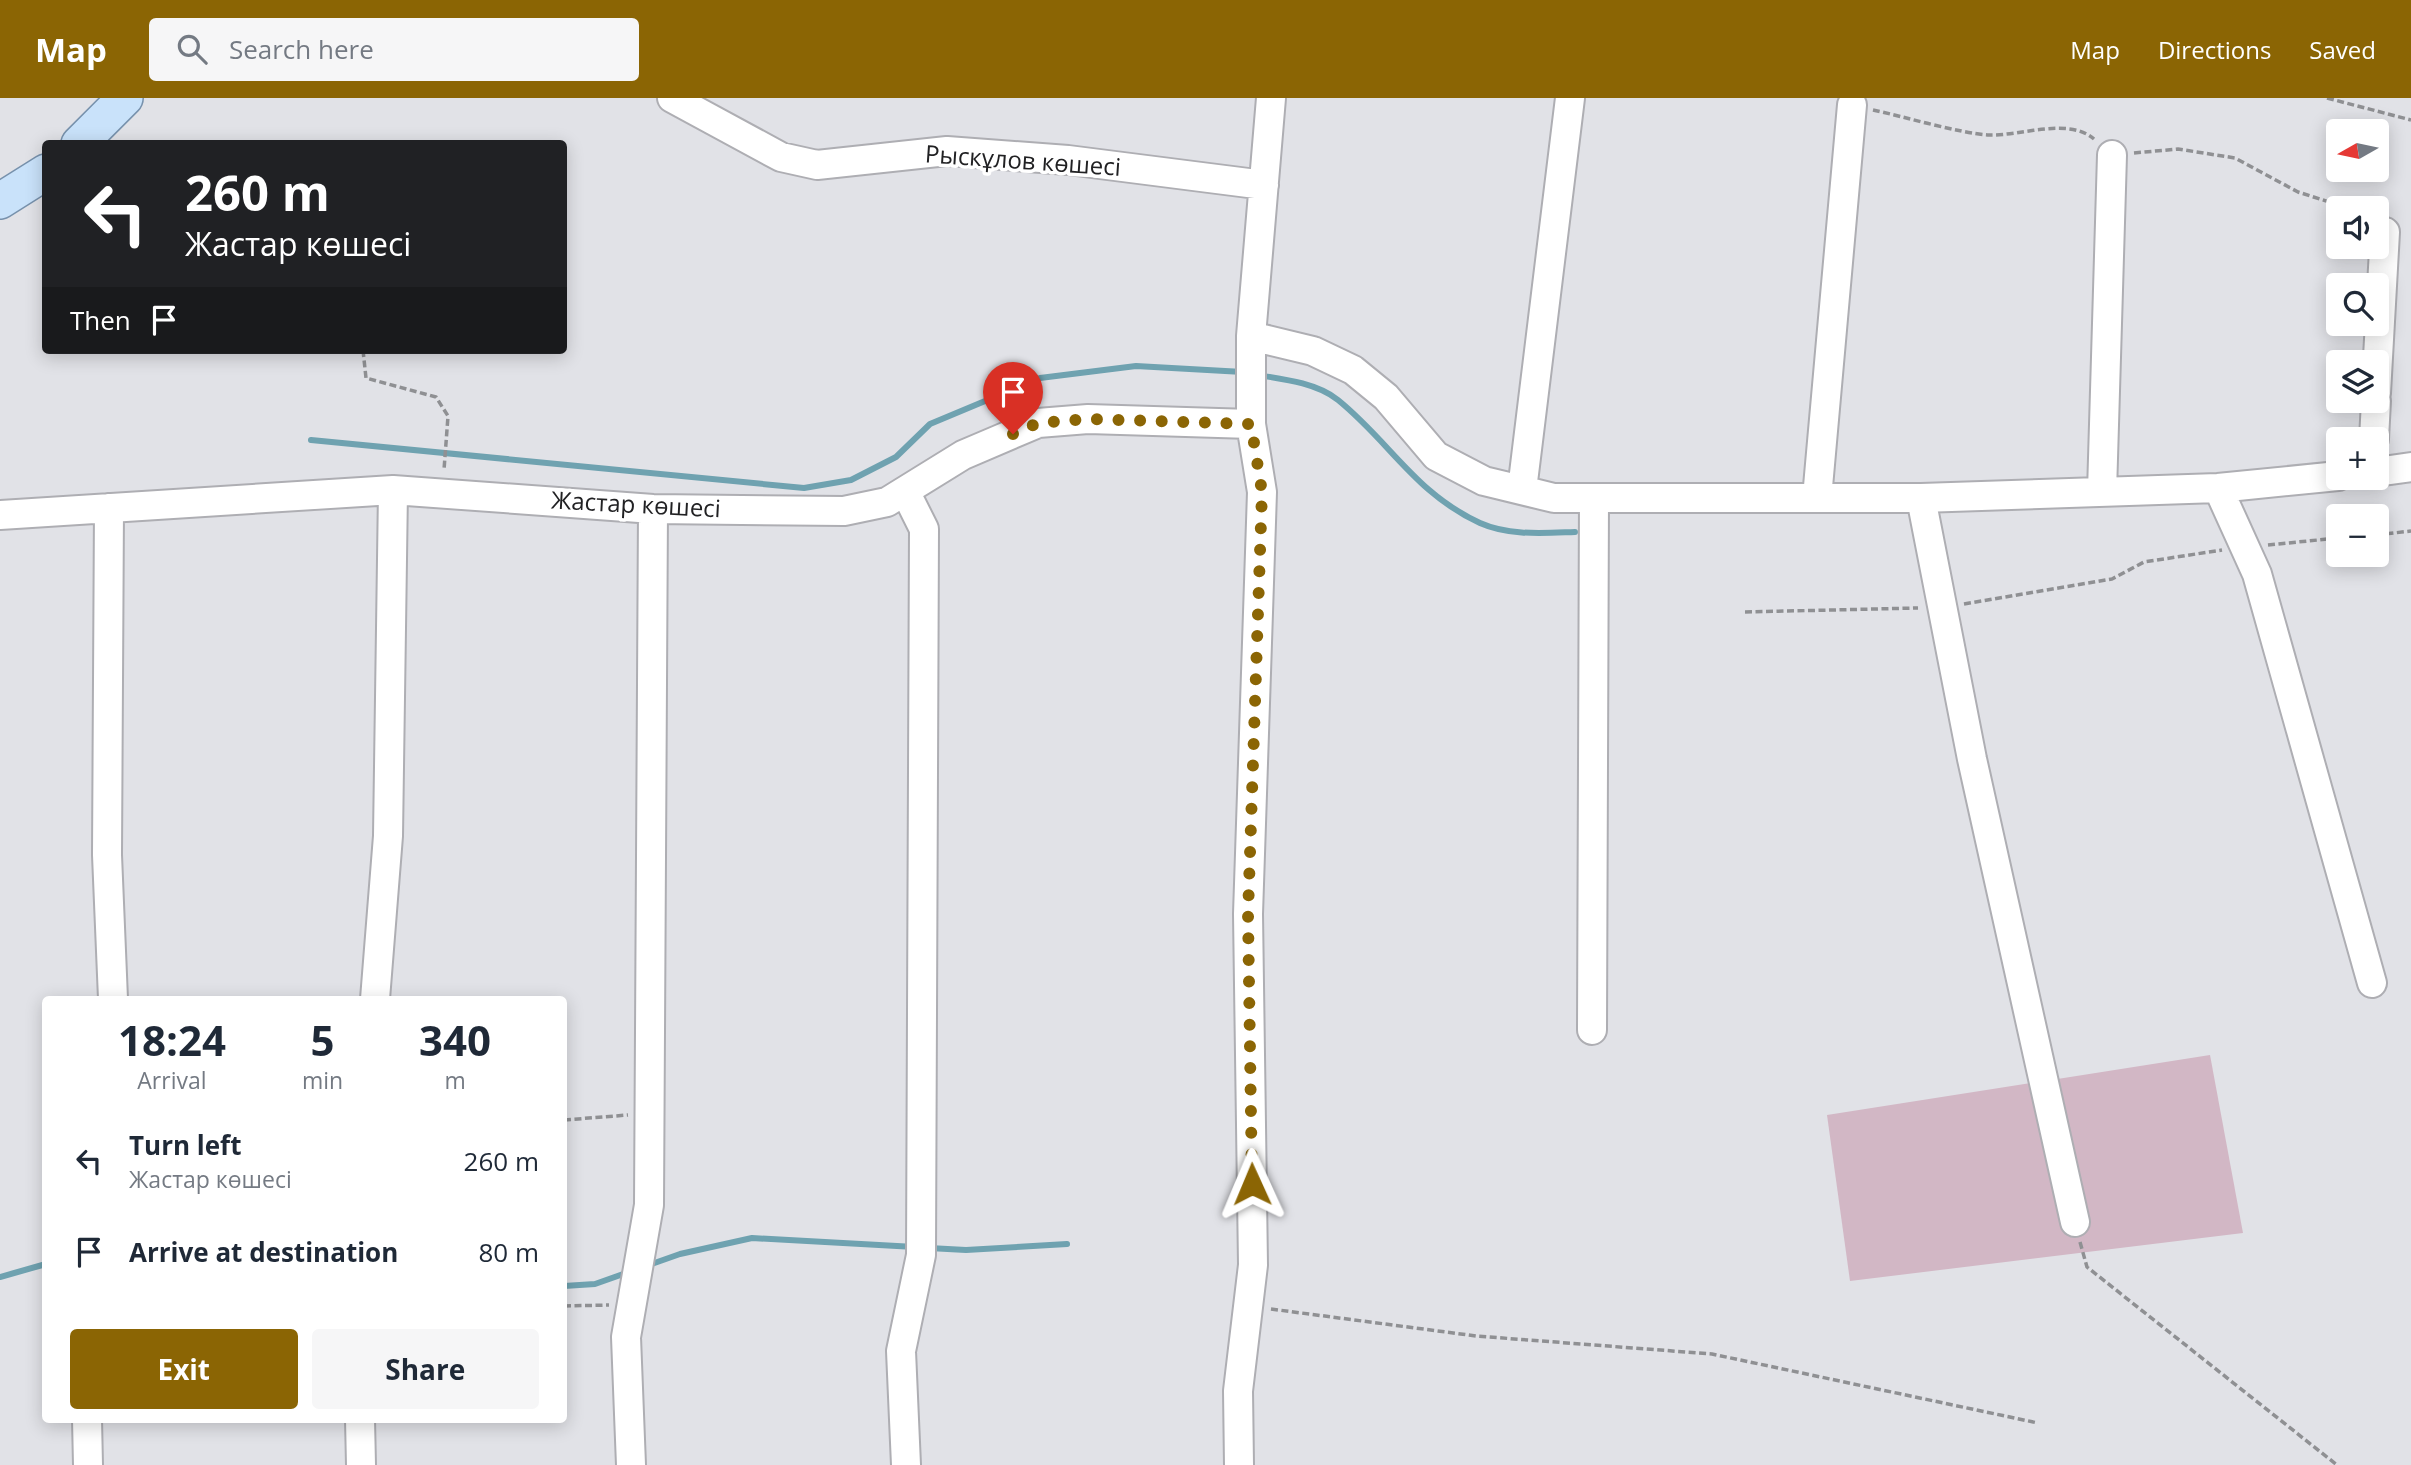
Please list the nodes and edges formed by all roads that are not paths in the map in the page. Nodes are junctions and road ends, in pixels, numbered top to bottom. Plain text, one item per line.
1 (125, 98) edge
2 (672, 98) edge
3 (1271, 98) edge
4 (1570, 98) edge
5 (1852, 105) dead end
6 (83, 140) edge
7 (2112, 155) dead end
8 (42, 174) edge
9 (1264, 185) junction
10 (2, 197) edge
11 (2383, 259) edge
12 (1251, 336) junction
13 (2378, 350) edge
14 (1251, 424) junction
15 (2411, 467) edge
16 (2389, 470) edge
17 (2326, 477) edge
18 (2218, 488) junction
19 (393, 490) junction
20 (1522, 490) junction
21 (905, 491) junction
22 (2102, 492) junction
23 (1594, 498) junction
24 (1817, 498) junction
25 (1921, 498) junction
26 (109, 508) junction
27 (653, 509) junction
28 (0, 515) edge
29 (2372, 983) dead end
30 (113, 996) edge
31 (375, 996) edge
32 (1592, 1030) dead end
33 (2075, 1222) road end
34 (87, 1423) edge
35 (360, 1423) edge
36 (88, 1465) edge
37 (362, 1465) edge
38 (631, 1465) edge
39 (906, 1465) edge
40 (1239, 1465) edge

1 - 6 main road
2 - 9 street, Рыскұлов көшесі
3 - 9 street
4 - 20 street
5 - 24 street
7 - 22 street
8 - 10 main road
9 - 12 street
11 - 13 street
12 - 14 street
12 - 20 street
14 - 21 street, Жастар көшесі
14 - 40 street
15 - 16 street
17 - 18 street
18 - 22 street
18 - 29 street
19 - 26 street, Жастар көшесі
19 - 27 street, Жастар көшесі
19 - 31 street
20 - 23 street
21 - 27 street, Жастар көшесі
21 - 39 street
22 - 25 street
23 - 24 street
23 - 32 street
24 - 25 street
25 - 33 street
26 - 28 street, Жастар көшесі
26 - 30 street
27 - 38 street
34 - 36 street
35 - 37 street

